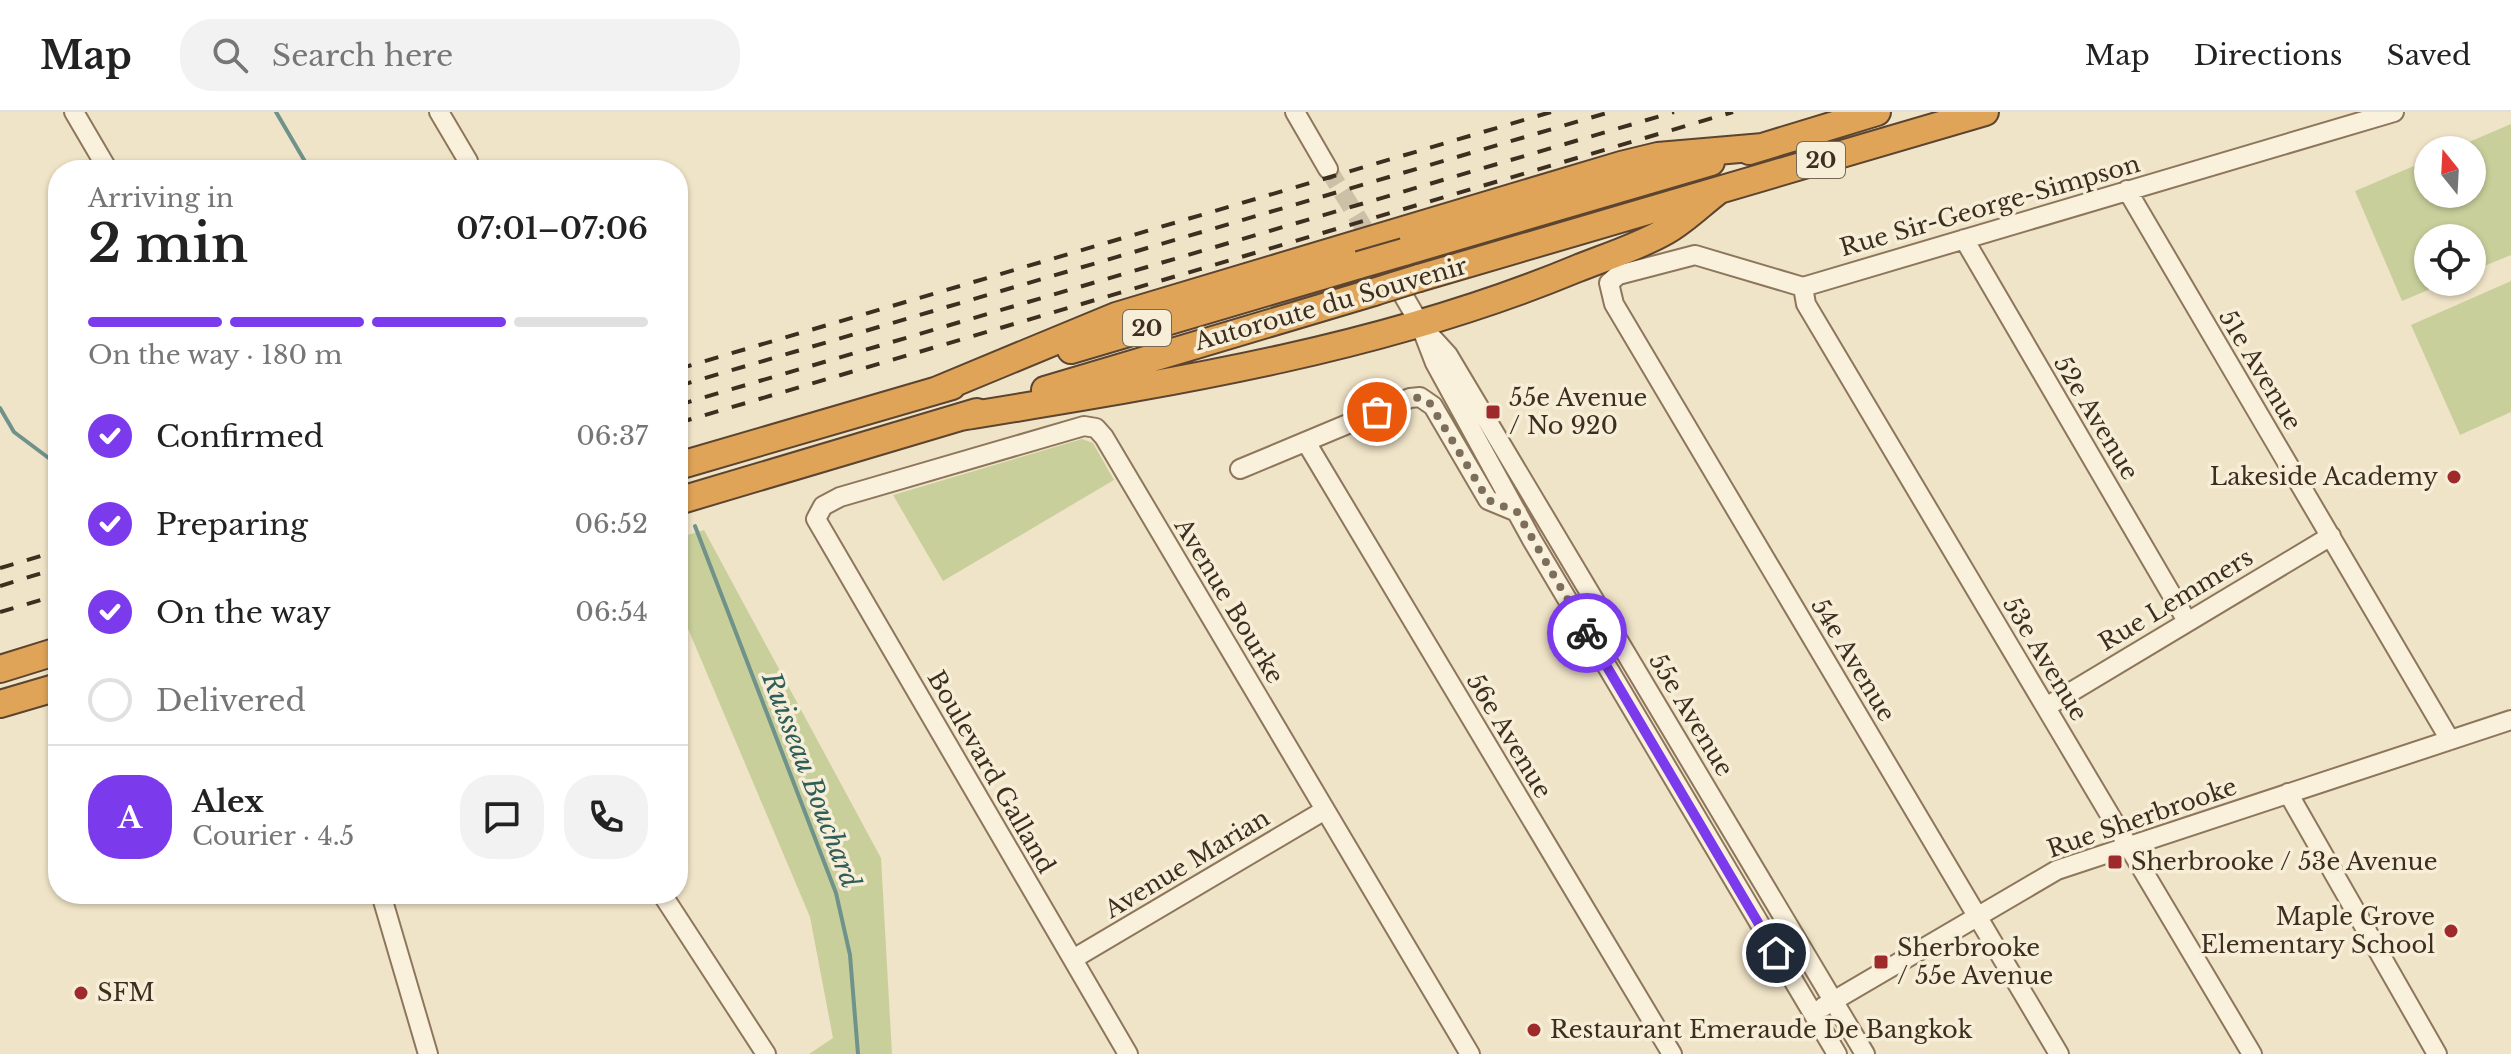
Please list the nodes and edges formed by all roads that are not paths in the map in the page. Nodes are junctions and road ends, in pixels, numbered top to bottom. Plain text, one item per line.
1 (74, 112) edge
2 (439, 112) edge
3 (1295, 112) edge
4 (1877, 112) edge
5 (1985, 112) edge
6 (2394, 112) edge
7 (1763, 147) junction
8 (102, 160) edge
9 (467, 160) edge
10 (1328, 169) tunnel mouth
11 (2127, 190) junction
12 (1718, 191) junction
13 (1368, 234) junction
14 (1964, 239) junction
15 (1803, 287) junction
16 (1420, 324) junction
17 (935, 391) junction
18 (961, 417) junction
19 (1306, 442) junction
20 (688, 463) edge
21 (1240, 469) dead end
22 (688, 498) edge
23 (1517, 512) junction
24 (816, 513) joint
25 (2331, 536) junction
26 (2187, 621) junction
27 (48, 654) edge
28 (0, 669) edge
29 (48, 690) edge
30 (0, 704) edge
31 (2046, 707) junction
32 (2511, 720) edge
33 (2450, 740) junction
34 (2288, 793) junction
35 (1325, 810) junction
36 (2128, 845) junction
37 (384, 904) edge
38 (668, 904) edge
39 (1978, 916) junction
40 (1073, 959) junction
41 (1833, 1000) junction
42 (1813, 1013) junction
43 (428, 1054) edge
44 (766, 1054) edge
45 (1128, 1054) edge
46 (1470, 1054) edge
47 (1672, 1054) edge
48 (1837, 1054) edge
49 (1865, 1054) edge
50 (2059, 1054) edge
51 (2252, 1054) edge
52 (2437, 1054) edge

1 - 8 street
2 - 9 street
3 - 10 street
4 - 7 highway, Autoroute du Souvenir / 20
5 - 12 highway, Autoroute du Souvenir / 20
6 - 11 street, Rue Sir-George-Simpson
7 - 13 highway
7 - 17 highway, Autoroute du Souvenir / 20, bridge
11 - 14 street, Rue Sir-George-Simpson
11 - 25 street, 51e Avenue
12 - 16 highway
12 - 18 highway, Autoroute du Souvenir / 20, bridge
13 - 16 street, 55e Avenue
13 - 17 highway
14 - 15 street, Rue Sir-George-Simpson
14 - 26 street, 52e Avenue
15 - 31 street, 53e Avenue
15 - 39 street, 54e Avenue
16 - 18 highway
16 - 23 street, 55e Avenue
16 - 41 street, 55e Avenue
17 - 20 highway, Autoroute du Souvenir / 20
18 - 22 highway, Autoroute du Souvenir / 20
19 - 21 street
19 - 23 street, 55e Avenue
19 - 47 street, 56e Avenue
23 - 42 street, 55e Avenue
24 - 35 street, Avenue Bourke
24 - 40 street, Boulevard Galland
25 - 26 street, Rue Lemmers
25 - 33 street, 51e Avenue
26 - 31 street, Rue Lemmers
27 - 28 highway
29 - 30 highway
31 - 36 street, 53e Avenue
32 - 33 street, Rue Sherbrooke
33 - 34 street, Rue Sherbrooke
34 - 36 street, Rue Sherbrooke
34 - 52 street
35 - 40 street, Avenue Marian
35 - 46 street, Avenue Bourke
36 - 39 street, Rue Sherbrooke
36 - 51 street, 53e Avenue
37 - 43 street
38 - 44 street
39 - 41 street, Rue Sherbrooke
39 - 50 street, 54e Avenue
40 - 45 street, Boulevard Galland
41 - 42 street, Rue Sherbrooke
41 - 49 street, 55e Avenue
42 - 48 street, 55e Avenue

